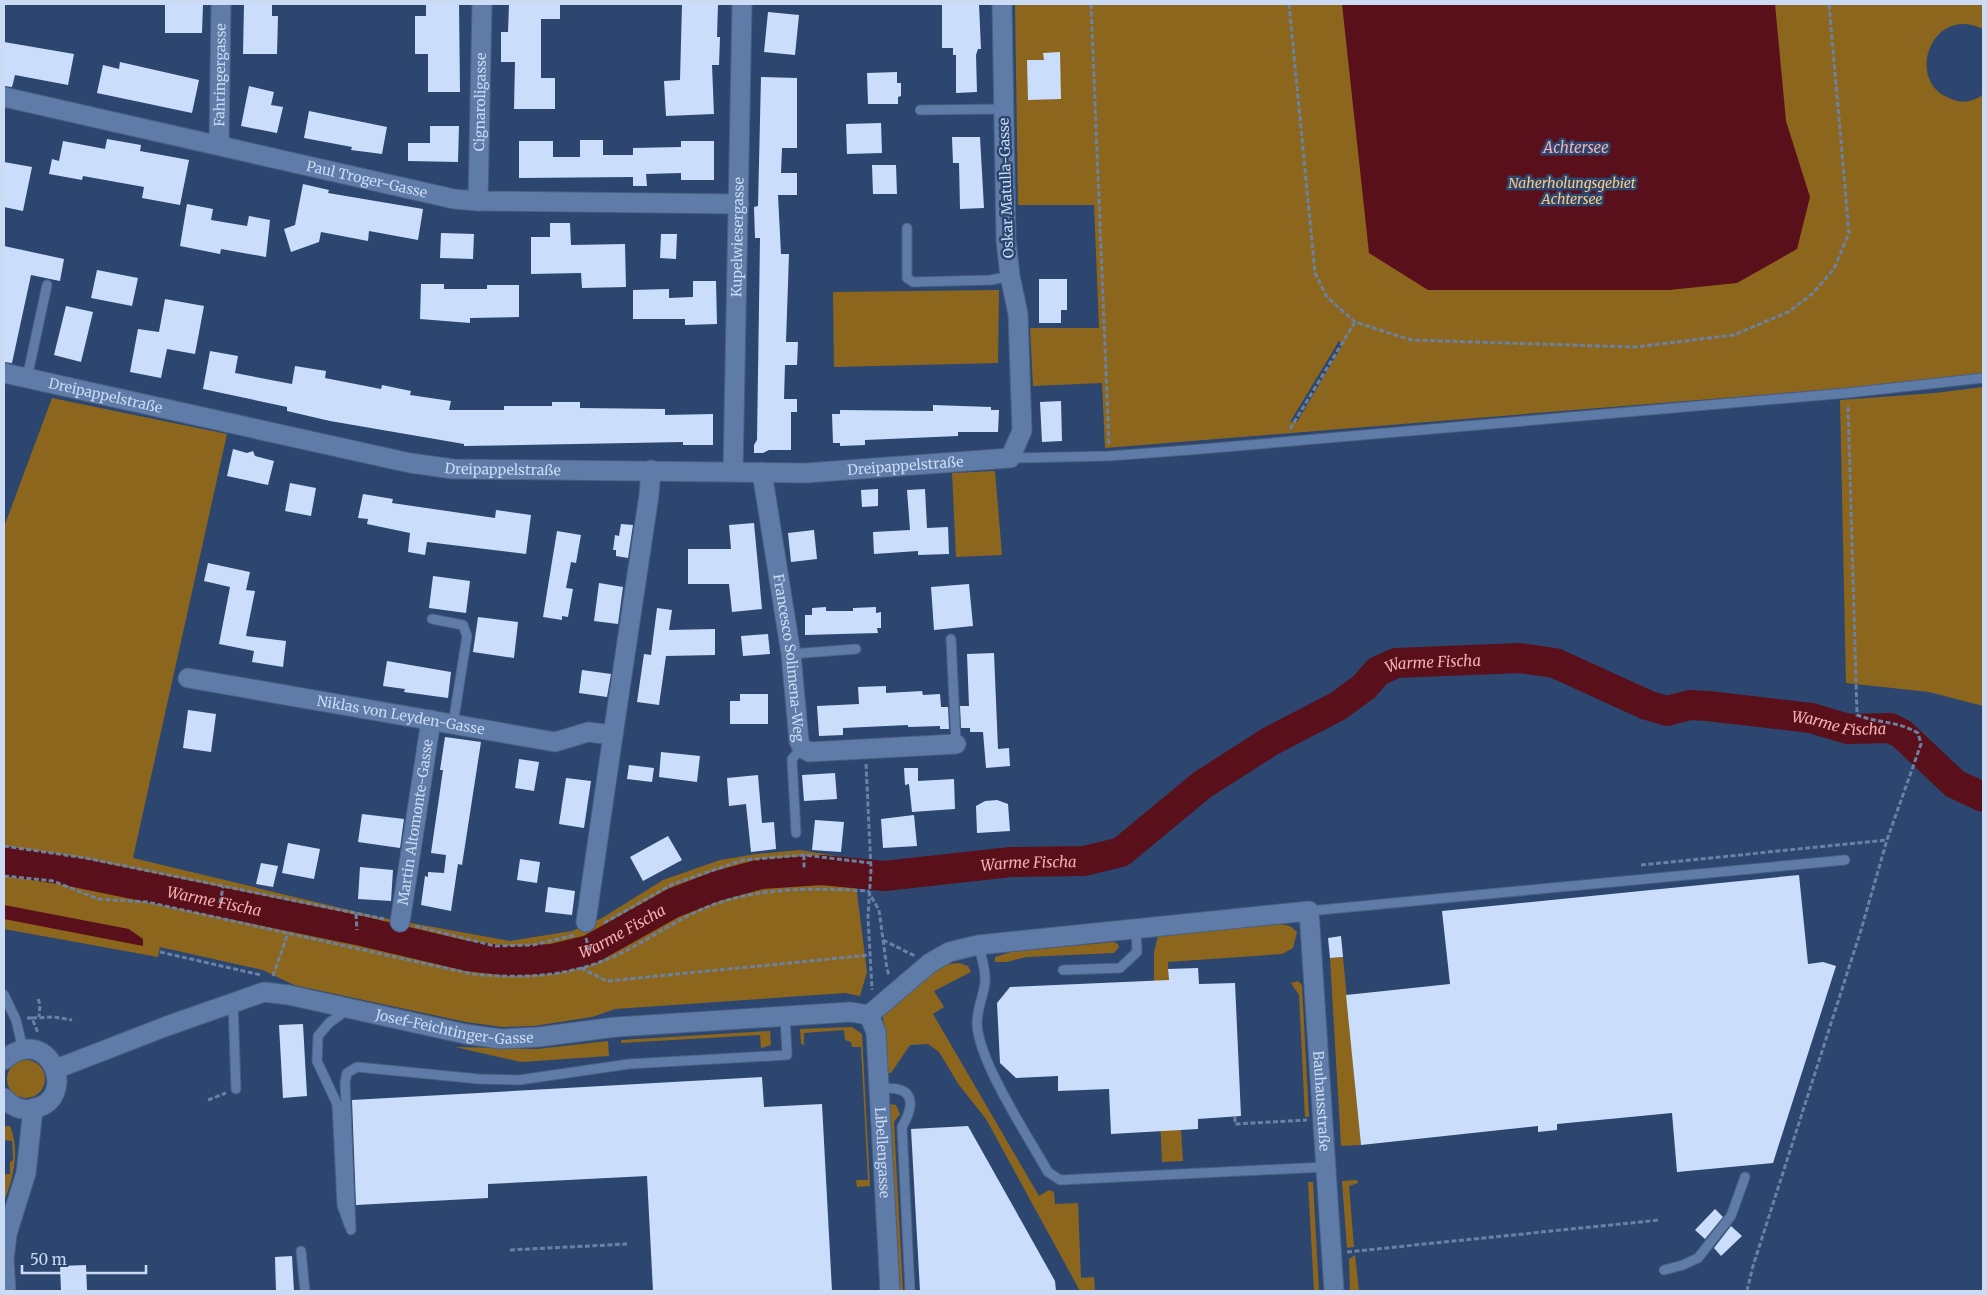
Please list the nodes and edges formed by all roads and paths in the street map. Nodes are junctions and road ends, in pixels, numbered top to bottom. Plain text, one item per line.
1 (221, 4) edge
2 (482, 4) edge
3 (742, 4) edge
4 (1002, 4) edge
5 (1091, 4) edge
6 (1290, 4) edge
7 (1829, 4) edge
8 (4, 97) edge
9 (1004, 109) junction
10 (920, 110) dead end
11 (219, 146) junction
12 (478, 201) junction
13 (739, 204) junction
14 (907, 228) dead end
15 (1010, 276) junction
16 (47, 285) dead end
17 (1355, 322) junction
18 (4, 373) edge
19 (27, 378) junction
20 (1983, 378) edge
21 (1848, 393) junction
22 (1282, 442) junction
23 (1109, 456) junction
24 (1010, 458) junction
25 (651, 470) junction
26 (733, 471) junction
27 (762, 472) junction
28 (432, 620) dead end
29 (951, 639) dead end
30 (856, 649) dead end
31 (791, 654) junction
32 (188, 678) dead end
33 (431, 720) junction
34 (453, 724) junction
35 (613, 735) junction
36 (956, 744) joint
37 (802, 748) junction
38 (865, 749) junction
39 (796, 833) dead end
40 (4, 846) edge
41 (804, 855) junction
42 (1845, 860) dead end
43 (871, 864) junction
44 (804, 870) dead end
45 (4, 876) edge
46 (223, 886) junction
47 (868, 891) junction
48 (220, 903) dead end
49 (1310, 912) junction
50 (356, 914) junction
51 (400, 922) junction
52 (593, 923) joint
53 (1136, 929) junction
54 (357, 930) dead end
55 (288, 933) junction
56 (883, 940) junction
57 (978, 945) junction
58 (589, 950) dead end
59 (160, 952) dead end
60 (870, 955) junction
61 (930, 963) junction
62 (581, 968) junction
63 (1063, 970) dead end
64 (272, 977) junction
65 (897, 992) junction
66 (4, 995) edge
67 (289, 995) junction
68 (38, 1000) dead end
69 (233, 1002) junction
70 (347, 1009) junction
71 (869, 1015) junction
72 (785, 1016) junction
73 (39, 1017) junction
74 (32, 1018) dead end
75 (72, 1020) dead end
76 (23, 1050) junction
77 (4, 1060) edge
78 (56, 1069) junction
79 (877, 1089) junction
80 (236, 1090) joint
81 (4, 1098) edge
82 (208, 1100) dead end
83 (32, 1109) junction
84 (1235, 1117) dead end
85 (1322, 1119) junction
86 (1325, 1167) junction
87 (1745, 1177) dead end
88 (1659, 1220) dead end
89 (627, 1244) dead end
90 (510, 1250) dead end
91 (301, 1251) dead end
92 (1332, 1253) junction
93 (1664, 1270) dead end
94 (6, 1291) edge
95 (305, 1291) edge
96 (890, 1291) edge
97 (910, 1291) edge
98 (1334, 1291) edge
99 (1747, 1291) edge

1 - 11 street, Fahringergasse
2 - 12 street, Cignaroligasse
3 - 13 street, Kupelwiesergasse
4 - 9 street, Oskar Matulla-Gasse
5 - 23 path
6 - 17 path
7 - 17 path
8 - 11 street, Paul Troger-Gasse
9 - 10 lane
9 - 15 street, Oskar Matulla-Gasse
11 - 12 street, Paul Troger-Gasse
12 - 13 street, Paul Troger-Gasse
13 - 26 street, Kupelwiesergasse
14 - 15 lane
15 - 24 street, Oskar Matulla-Gasse
16 - 19 lane
17 - 22 path
18 - 19 street, Dreipappelstraße
19 - 25 street, Dreipappelstraße
20 - 21 lane
21 - 22 lane
21 - 99 path
22 - 23 lane
23 - 24 lane
24 - 27 street, Dreipappelstraße
25 - 26 street, Dreipappelstraße
25 - 35 street
26 - 27 street, Dreipappelstraße
27 - 31 street, Francesco Solimena-Weg
28 - 34 lane
29 - 36 lane
30 - 31 lane
31 - 37 street, Francesco Solimena-Weg
32 - 33 street, Niklas von Leyden-Gasse
33 - 34 street, Niklas von Leyden-Gasse
33 - 51 street, Martin Altomonte-Gasse
34 - 35 street, Niklas von Leyden-Gasse
35 - 52 street
36 - 38 street, Francesco Solimena-Weg
37 - 38 street, Francesco Solimena-Weg
37 - 39 lane
38 - 43 path
40 - 46 path
41 - 43 path
41 - 44 path
41 - 52 path
42 - 49 lane
43 - 47 path
45 - 55 path
46 - 48 path
46 - 50 path
47 - 56 path
47 - 60 path
47 - 62 path
49 - 53 street
49 - 85 street, Bauhausstraße
50 - 51 path
50 - 54 path
51 - 58 path
53 - 57 street
53 - 63 lane
55 - 62 path
55 - 64 path
56 - 61 path
56 - 65 path
57 - 61 street
57 - 86 lane
59 - 64 path
60 - 62 path
60 - 71 path
61 - 65 street
64 - 67 path
65 - 71 street
66 - 76 lane
67 - 69 street, Josef-Feichtinger-Gasse
67 - 70 street, Josef-Feichtinger-Gasse
68 - 73 path
69 - 78 street, Josef-Feichtinger-Gasse
69 - 80 lane
70 - 72 street, Josef-Feichtinger-Gasse
70 - 72 lane
71 - 72 street, Josef-Feichtinger-Gasse
71 - 79 street, Libellengasse
73 - 74 path
73 - 75 path
76 - 77 street
76 - 78 street
78 - 83 street
79 - 96 street, Libellengasse
79 - 97 lane
80 - 82 path
81 - 83 street
83 - 94 street
84 - 85 path
85 - 86 street, Bauhausstraße
86 - 92 street, Bauhausstraße
87 - 93 lane
88 - 92 path
89 - 90 path
91 - 95 lane
92 - 98 street, Bauhausstraße

